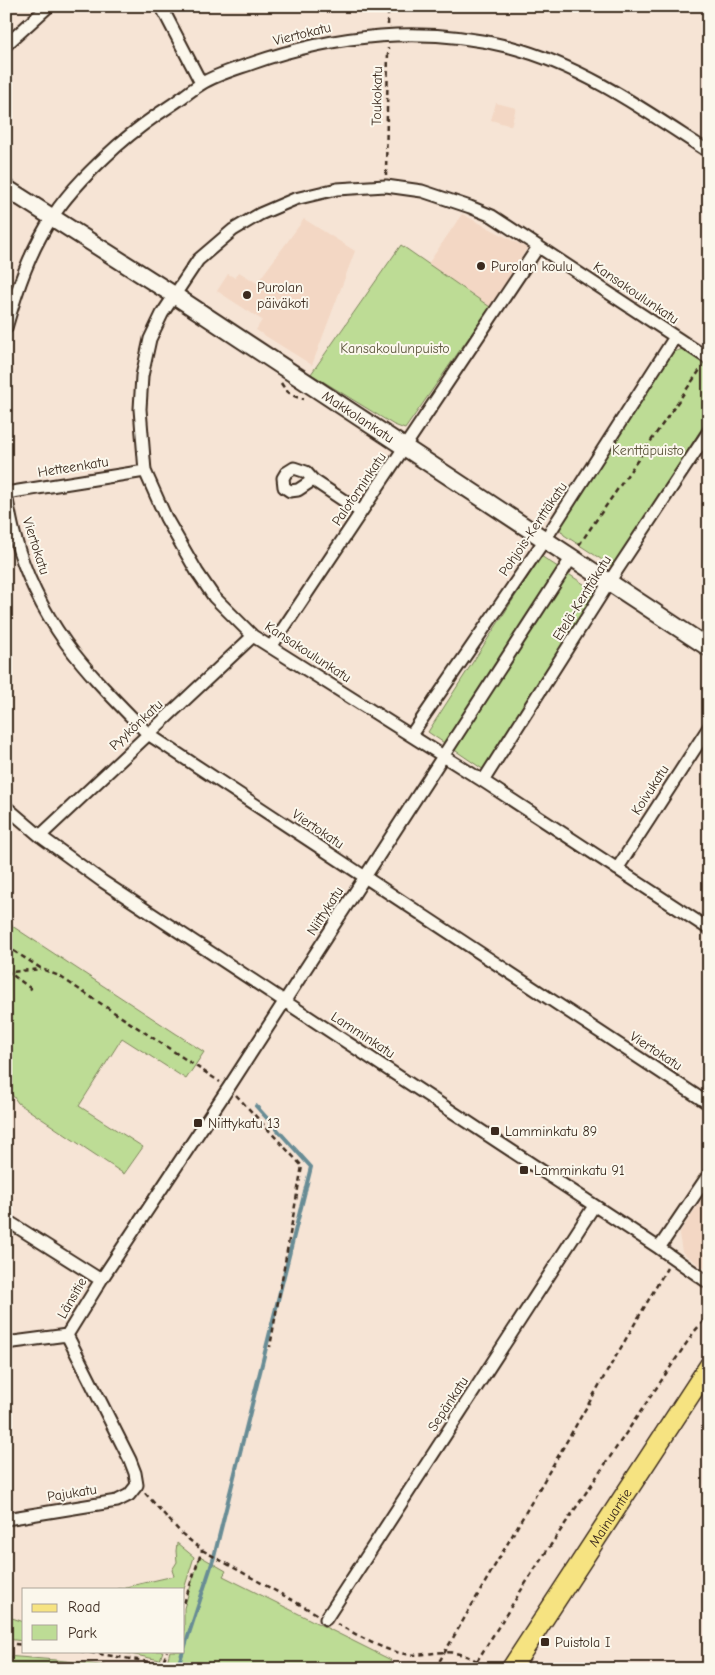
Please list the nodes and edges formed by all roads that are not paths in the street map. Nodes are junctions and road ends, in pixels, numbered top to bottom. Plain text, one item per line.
1 (49, 6) edge
2 (161, 6) edge
3 (6, 45) edge
4 (201, 83) junction
5 (709, 152) edge
6 (6, 188) edge
7 (52, 217) junction
8 (538, 247) junction
9 (174, 295) junction
10 (6, 328) edge
11 (675, 337) junction
12 (708, 358) edge
13 (709, 431) edge
14 (405, 446) junction
15 (145, 471) junction
16 (313, 480) dead end
17 (6, 494) edge
18 (361, 512) junction
19 (544, 540) junction
20 (574, 553) junction
21 (610, 582) junction
22 (253, 636) junction
23 (271, 647) junction
24 (709, 648) edge
25 (709, 727) edge
26 (148, 734) junction
27 (411, 736) junction
28 (443, 756) junction
29 (483, 782) junction
30 (6, 807) edge
31 (40, 836) junction
32 (617, 869) junction
33 (364, 878) junction
34 (709, 929) edge
35 (284, 1001) junction
36 (709, 1104) edge
37 (709, 1174) edge
38 (594, 1206) junction
39 (6, 1220) edge
40 (659, 1248) junction
41 (100, 1280) junction
42 (709, 1283) edge
43 (67, 1335) junction
44 (6, 1343) edge
45 (709, 1366) edge
46 (137, 1485) joint
47 (6, 1519) edge
48 (326, 1619) road end
49 (511, 1669) edge

1 - 3 street
2 - 4 street
4 - 5 street, Viertokatu
4 - 7 street, Viertokatu
6 - 7 street, Makkolankatu
7 - 9 street, Makkolankatu
7 - 10 street, Viertokatu
8 - 9 street, Kansakoulunkatu
8 - 11 street, Kansakoulunkatu
8 - 14 street, Palotorninkatu
9 - 14 street, Makkolankatu
9 - 15 street, Kansakoulunkatu
11 - 12 street, Kansakoulunkatu
11 - 19 street, Pohjois-Kenttäkatu
13 - 21 street, Etelä-Kenttäkatu
14 - 18 street, Palotorninkatu
14 - 19 street, Makkolankatu
15 - 17 street, Hetteenkatu
15 - 22 street, Kansakoulunkatu
16 - 18 street
17 - 26 street, Viertokatu
18 - 23 street, Palotorninkatu
19 - 20 street, Makkolankatu
19 - 27 street, Pohjois-Kenttäkatu
20 - 21 street, Makkolankatu
20 - 28 street, Niittykatu
21 - 24 street, Makkolankatu
21 - 29 street, Etelä-Kenttäkatu
22 - 23 street, Kansakoulunkatu
22 - 26 street, Pyykönkatu
23 - 27 street, Kansakoulunkatu
25 - 32 street, Koivukatu
26 - 31 street, Pyykönkatu
26 - 33 street, Viertokatu
27 - 28 street, Kansakoulunkatu
28 - 29 street, Kansakoulunkatu
28 - 33 street, Niittykatu
29 - 32 street, Kansakoulunkatu
30 - 31 street, Lamminkatu
31 - 35 street, Lamminkatu
32 - 34 street, Kansakoulunkatu
33 - 35 street, Niittykatu
33 - 36 street, Viertokatu
35 - 38 street, Lamminkatu
35 - 41 street, Niittykatu
37 - 40 street
38 - 40 street, Lamminkatu
38 - 48 street, Sepänkatu
39 - 41 street, Länsitie
40 - 42 street, Lamminkatu
41 - 43 street, Länsitie
43 - 44 street
43 - 46 street, Länsitie
45 - 49 main road, Mainuantie
46 - 47 street, Pajukatu

